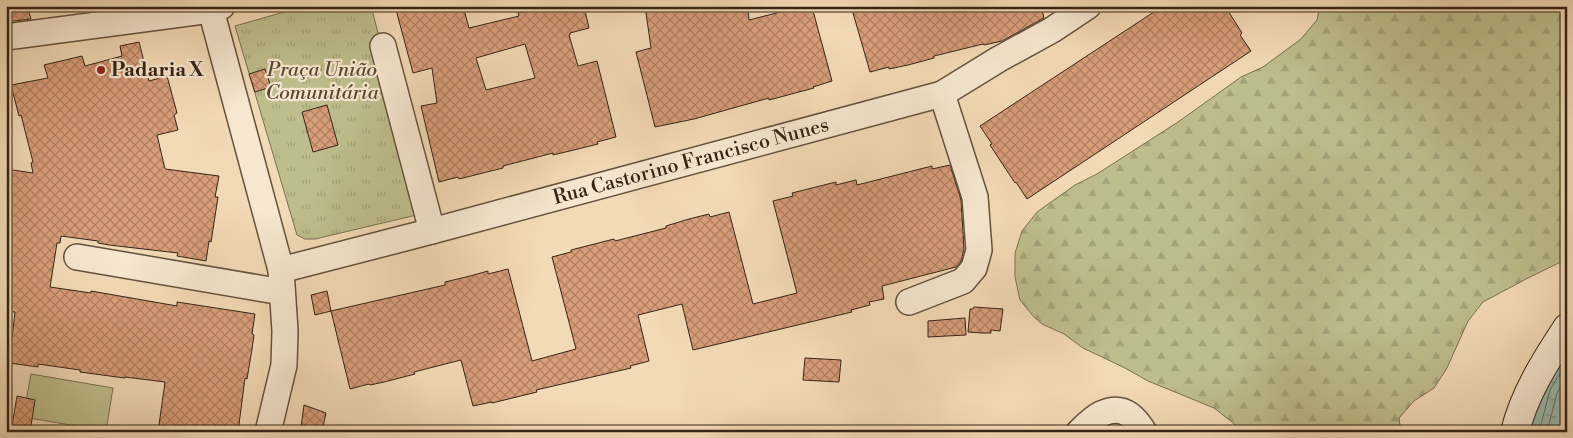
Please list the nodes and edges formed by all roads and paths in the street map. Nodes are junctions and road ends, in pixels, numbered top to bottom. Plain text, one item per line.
1 (216, 8) edge
2 (1085, 8) edge
3 (6, 37) edge
4 (384, 46) dead end
5 (942, 94) junction
6 (432, 231) junction
7 (76, 257) dead end
8 (281, 281) junction
9 (909, 302) dead end
10 (1567, 328) edge
11 (268, 432) edge
12 (1079, 432) edge
13 (1144, 432) edge
14 (1515, 432) edge

1 - 3 street
1 - 8 street
2 - 5 street, Rua Castorino Francisco Nunes
4 - 6 street
5 - 6 street, Rua Castorino Francisco Nunes
5 - 9 street
6 - 8 street, Rua Castorino Francisco Nunes
7 - 8 street
8 - 11 street
10 - 14 main road
12 - 13 street

